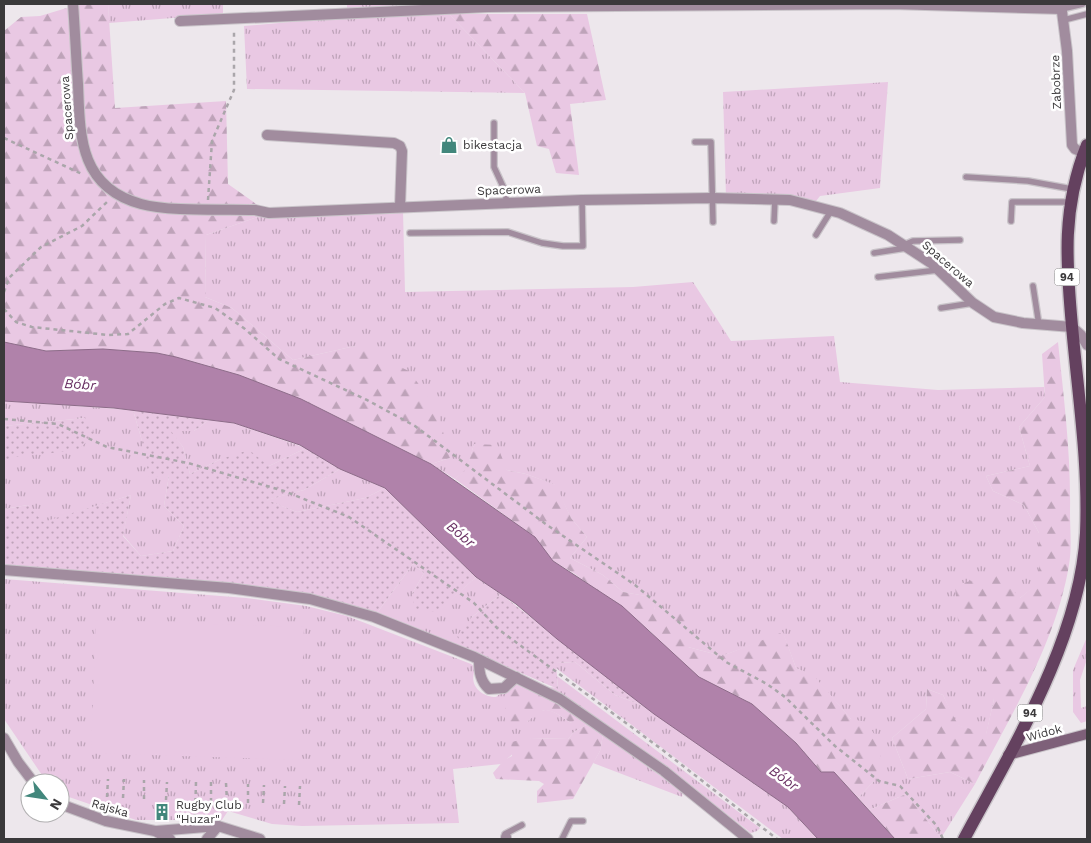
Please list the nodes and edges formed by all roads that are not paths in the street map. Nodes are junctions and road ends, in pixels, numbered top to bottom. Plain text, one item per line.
1 (73, 4) edge
2 (1083, 4) edge
3 (1062, 6) edge
4 (1087, 14) edge
5 (1064, 20) junction
6 (180, 21) dead end
7 (494, 123) dead end
8 (267, 135) dead end
9 (695, 142) dead end
10 (1086, 149) edge
11 (966, 178) dead end
12 (1072, 189) junction
13 (712, 198) junction
14 (775, 199) junction
15 (582, 200) junction
16 (506, 202) junction
17 (1070, 202) junction
18 (400, 207) junction
19 (831, 211) junction
20 (774, 221) dead end
21 (1011, 221) dead end
22 (713, 222) dead end
23 (410, 233) dead end
24 (816, 235) dead end
25 (960, 240) dead end
26 (907, 246) junction
27 (874, 253) dead end
28 (938, 270) junction
29 (878, 277) dead end
30 (1032, 286) dead end
31 (973, 303) junction
32 (940, 308) dead end
33 (1039, 325) junction
34 (1072, 326) junction
35 (1087, 345) edge
36 (1085, 442) edge
37 (4, 570) edge
38 (479, 660) junction
39 (516, 676) junction
40 (1087, 734) edge
41 (4, 738) edge
42 (1008, 755) junction
43 (26, 773) edge
44 (70, 808) edge
45 (583, 821) dead end
46 (522, 825) dead end
47 (218, 826) junction
48 (155, 831) junction
49 (506, 838) edge
50 (170, 839) edge
51 (207, 839) edge
52 (260, 839) edge
53 (562, 839) edge
54 (748, 839) edge
55 (964, 839) edge

1 - 18 street, Spacerowa
2 - 3 lane
3 - 5 street, Zabobrze
3 - 6 street
4 - 5 lane
5 - 10 street, Zabobrze
7 - 16 lane
8 - 18 street
9 - 13 lane
10 - 12 main road, 94
11 - 12 lane
12 - 17 main road, 94
13 - 14 street, Spacerowa
13 - 15 street, Spacerowa
13 - 22 lane
14 - 19 street, Spacerowa
14 - 20 lane
15 - 16 street, Spacerowa
15 - 23 lane
16 - 18 street, Spacerowa
17 - 21 lane
17 - 34 main road, 94
19 - 24 lane
19 - 26 street, Spacerowa
25 - 26 lane
26 - 27 lane
26 - 28 street, Spacerowa
28 - 29 lane
28 - 31 street, Spacerowa
30 - 33 lane
31 - 32 lane
31 - 33 street, Spacerowa
33 - 34 street, Spacerowa
34 - 35 street
34 - 36 main road, 94
36 - 42 main road, 94
37 - 38 street
38 - 39 street
38 - 39 street
39 - 54 street
40 - 42 main road, Widok
41 - 43 street
42 - 55 main road, 94
44 - 48 street, Rajska
45 - 53 lane
46 - 49 lane
47 - 48 street, Rajska
47 - 51 street
47 - 52 street
48 - 50 street, Rajska

